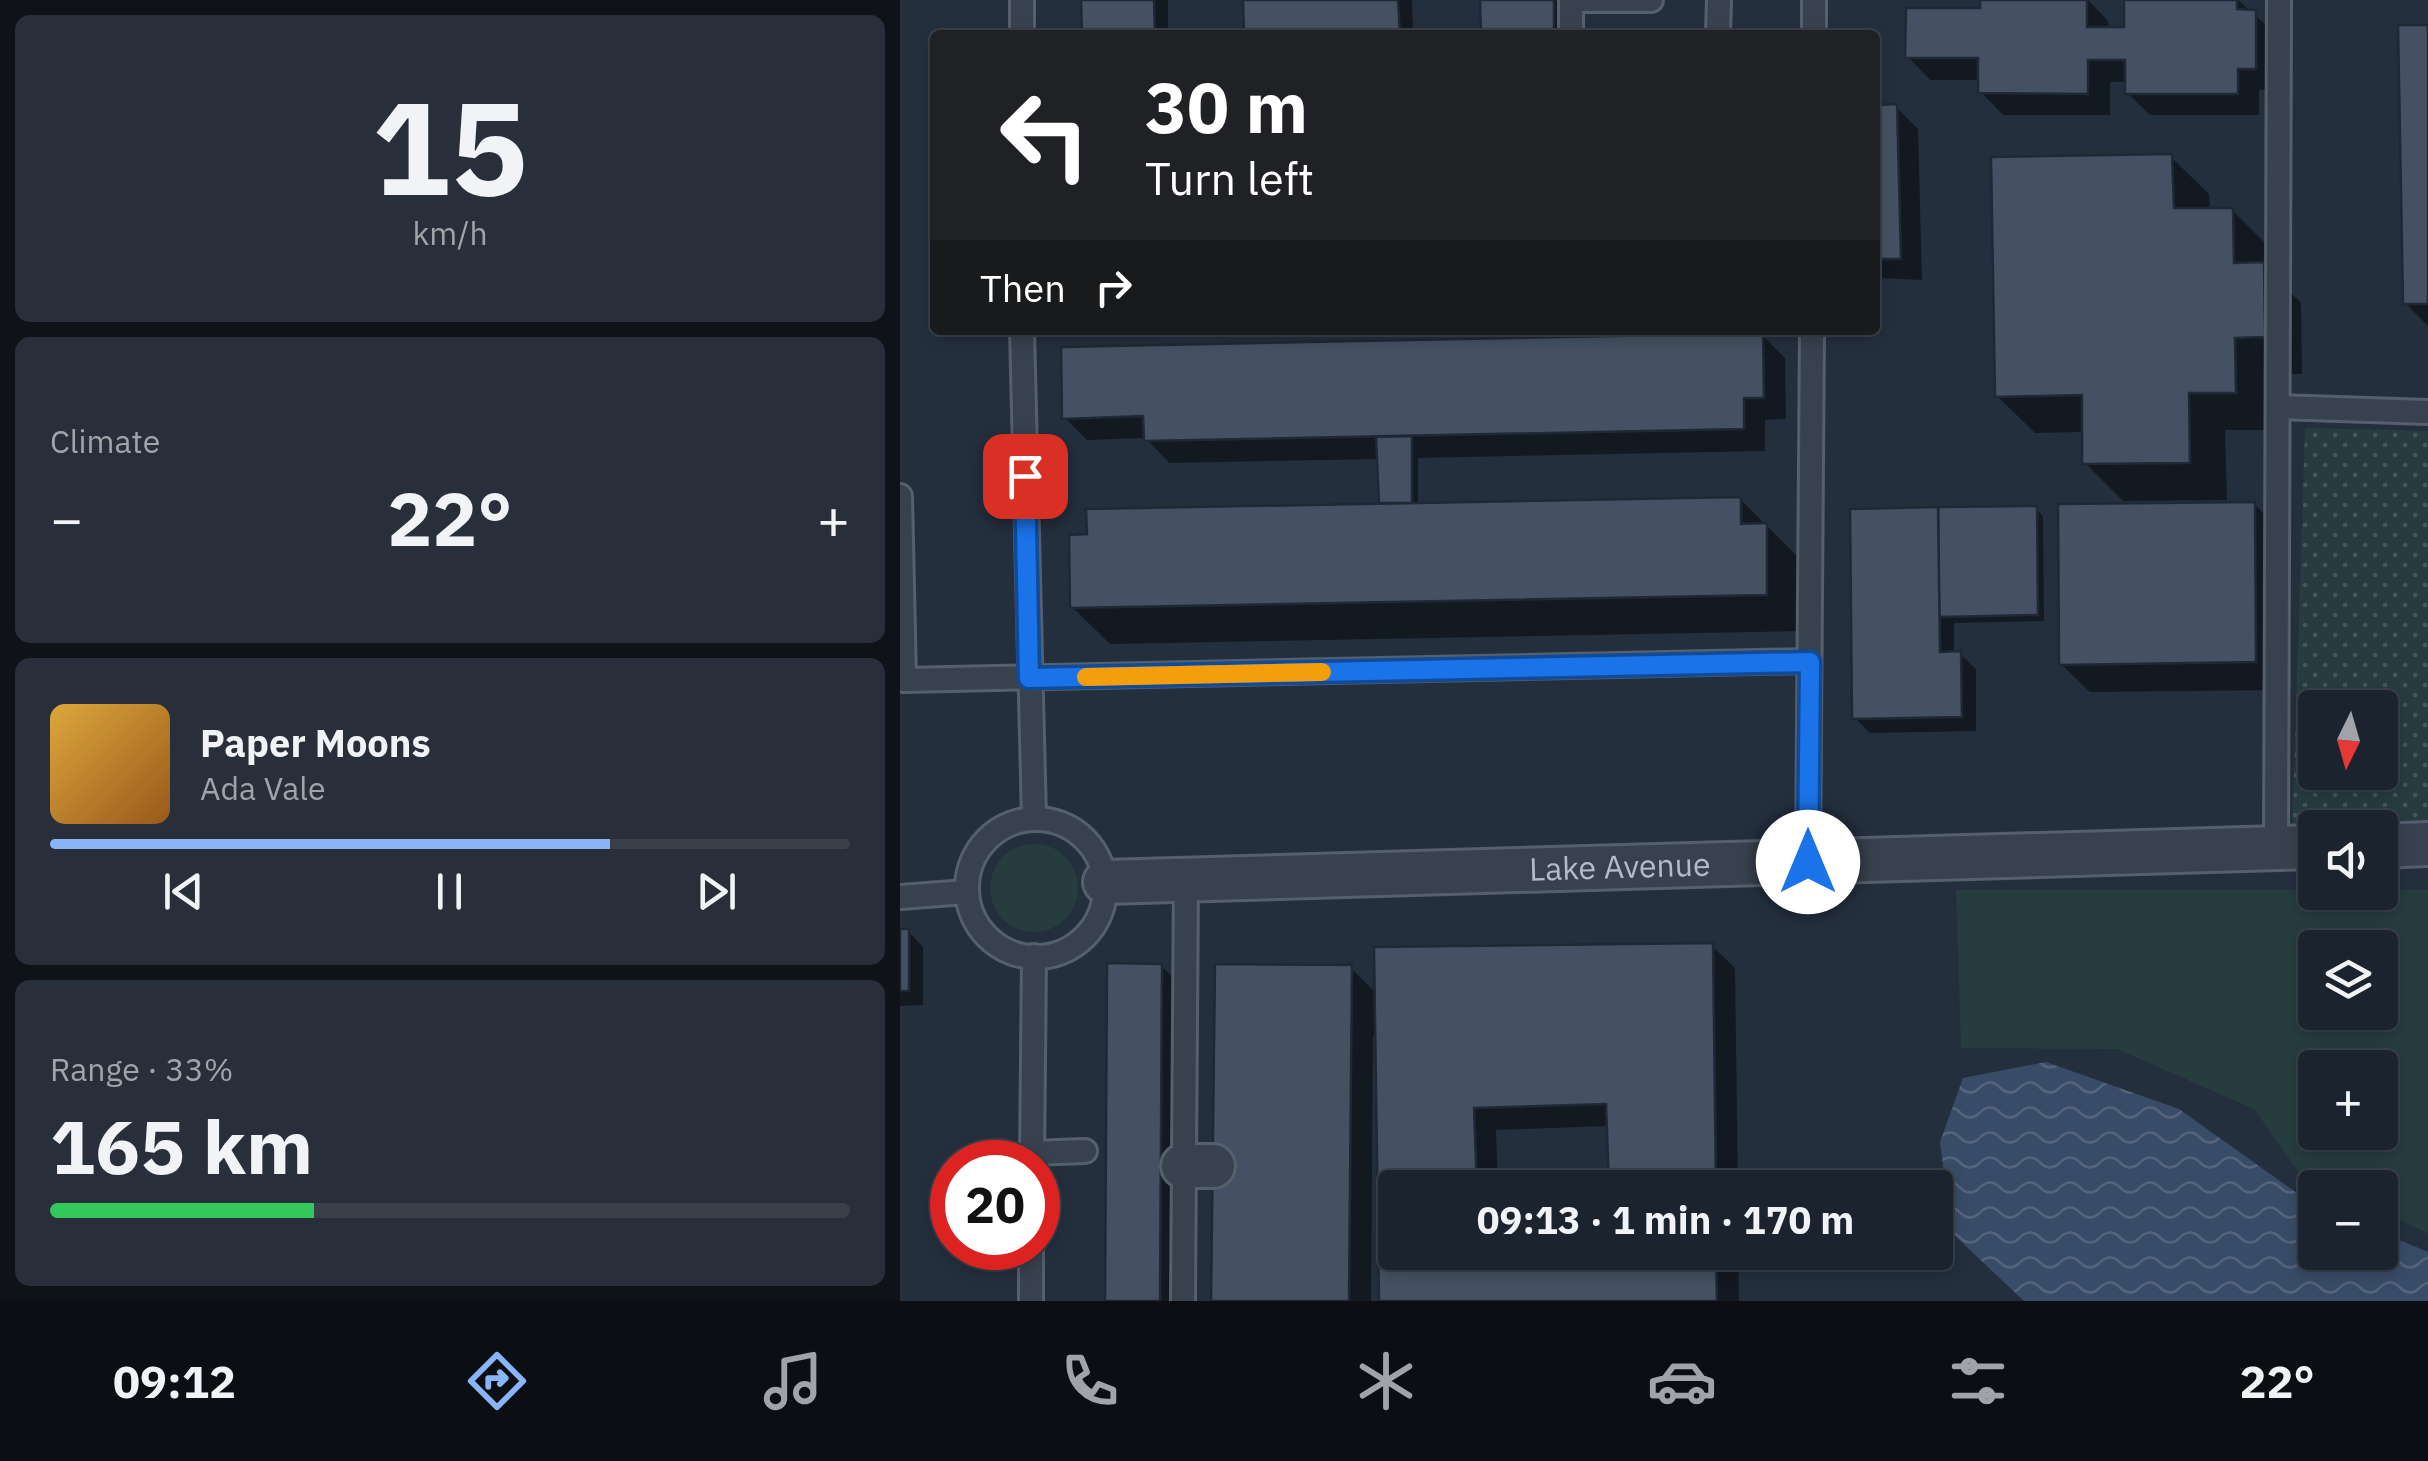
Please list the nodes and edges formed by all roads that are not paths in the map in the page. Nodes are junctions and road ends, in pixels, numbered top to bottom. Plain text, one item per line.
1 (1022, 0) edge
2 (1570, 0) edge
3 (1651, 0) edge
4 (1718, 0) edge
5 (1814, 0) edge
6 (2279, 0) edge
7 (1022, 30) edge
8 (1571, 30) edge
9 (1718, 30) edge
10 (1814, 30) edge
11 (1022, 335) edge
12 (1812, 335) edge
13 (2278, 407) junction
14 (2428, 412) edge
15 (900, 496) edge
16 (1810, 662) junction
17 (1029, 678) junction
18 (1034, 819) junction
19 (2428, 844) edge
20 (2398, 845) edge
21 (2296, 848) edge
22 (1808, 862) junction
23 (1186, 879) junction
24 (1105, 882) junction
25 (966, 892) junction
26 (900, 897) edge
27 (1034, 956) junction
28 (1032, 1140) edge
29 (1085, 1151) dead end
30 (1060, 1154) edge
31 (1032, 1270) edge
32 (1031, 1301) edge
33 (1182, 1301) edge

1 - 7 lane
2 - 3 lane
2 - 8 lane
4 - 9 lane
5 - 10 lane
6 - 13 lane
11 - 17 lane
12 - 16 lane
13 - 14 lane
13 - 21 lane
15 - 17 lane
16 - 17 lane
16 - 22 lane
17 - 18 lane
18 - 24 lane
18 - 25 lane
19 - 20 street
21 - 22 street, Lake Avenue
22 - 23 street, Lake Avenue
23 - 24 street, Lake Avenue
23 - 33 lane
24 - 27 lane
25 - 26 lane
25 - 27 lane
27 - 28 lane
29 - 30 lane
31 - 32 lane

